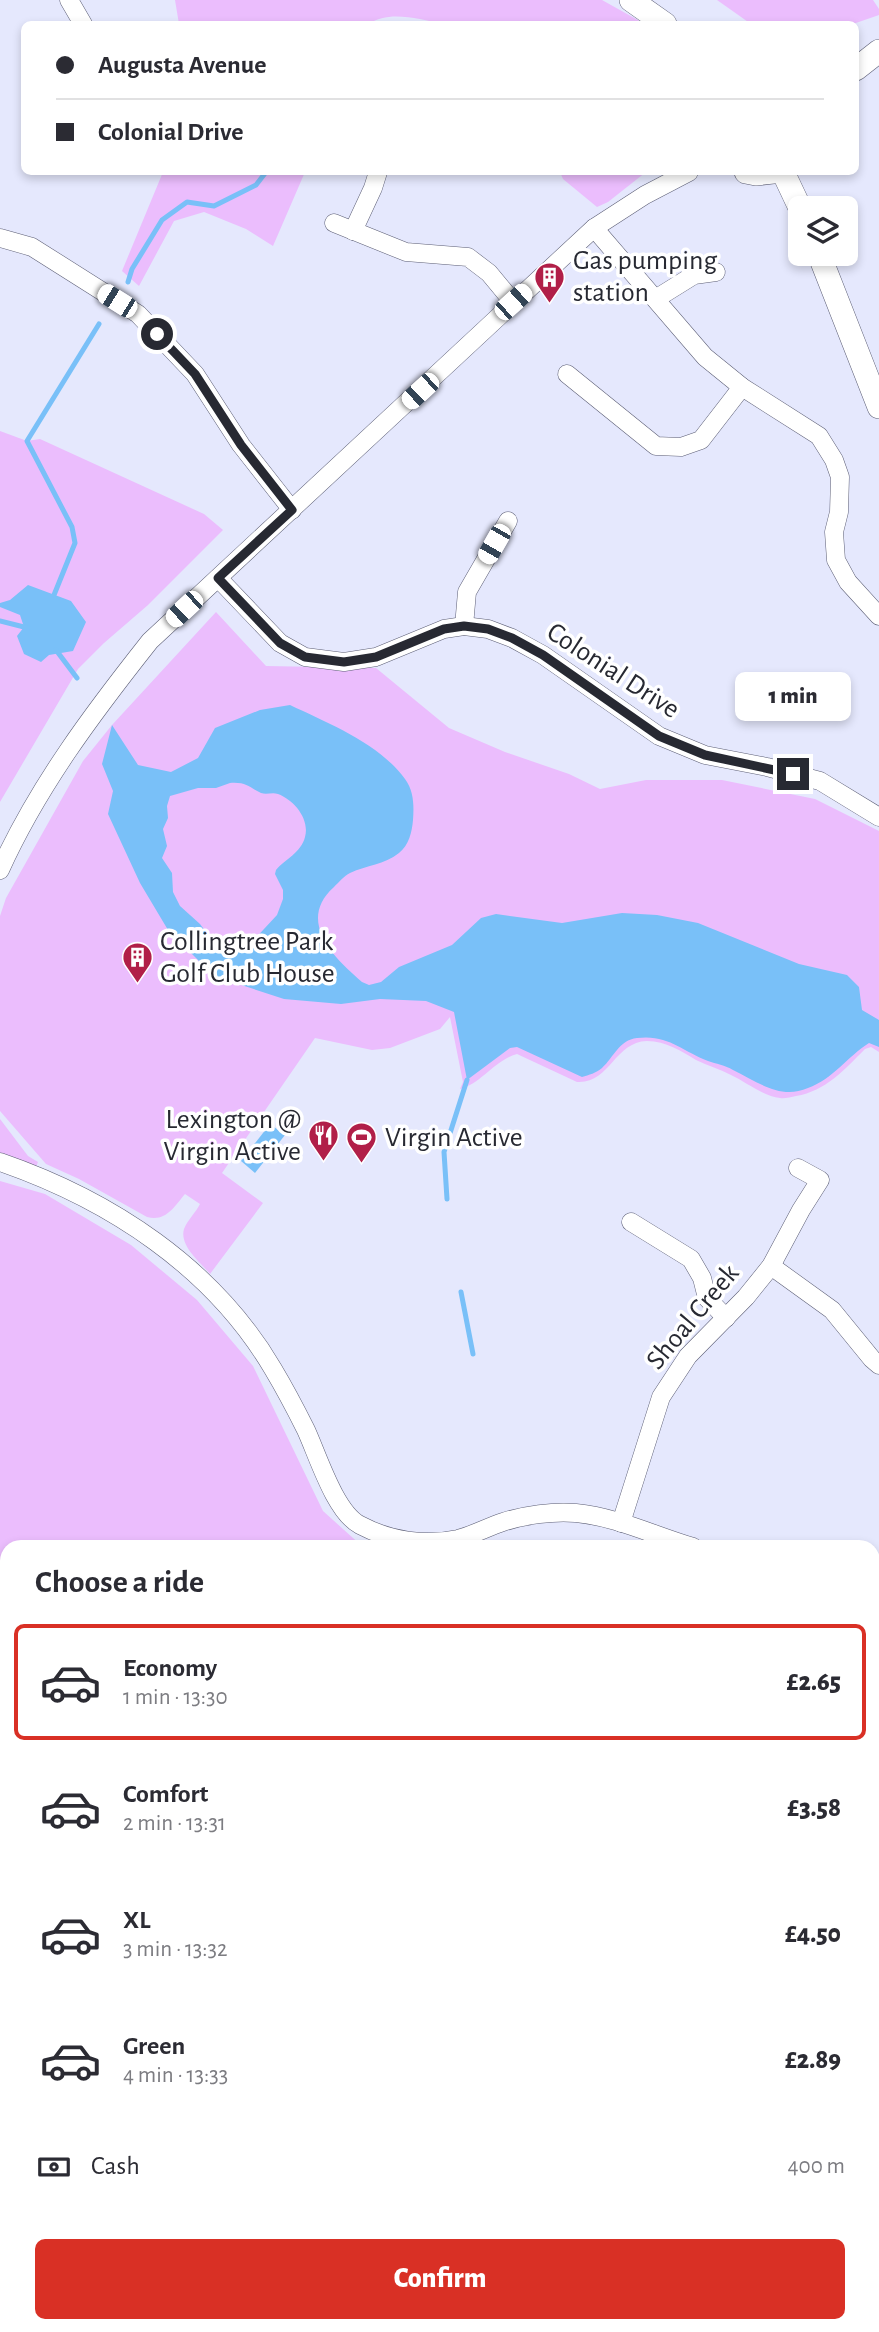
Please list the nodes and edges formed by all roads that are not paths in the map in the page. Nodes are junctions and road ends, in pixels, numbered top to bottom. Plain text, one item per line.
1 (69, 0) edge
2 (631, 0) edge
3 (81, 21) edge
4 (660, 21) edge
5 (879, 51) edge
6 (859, 67) edge
7 (377, 175) edge
8 (683, 175) edge
9 (784, 175) edge
10 (794, 196) edge
11 (334, 223) dead end
12 (594, 228) junction
13 (353, 231) junction
14 (0, 238) edge
15 (823, 266) edge
16 (716, 272) dead end
17 (657, 298) junction
18 (513, 302) junction
19 (567, 374) dead end
20 (742, 387) junction
21 (879, 407) edge
22 (292, 510) junction
23 (508, 521) dead end
24 (218, 578) junction
25 (879, 616) edge
26 (464, 626) junction
27 (879, 817) edge
28 (5, 847) edge
29 (0, 870) edge
30 (0, 1162) edge
31 (798, 1168) dead end
32 (631, 1222) dead end
33 (771, 1266) junction
34 (726, 1318) junction
35 (879, 1365) edge
36 (621, 1523) junction
37 (407, 1540) edge
38 (445, 1540) edge
39 (673, 1540) edge

1 - 3 street
2 - 4 street
5 - 6 street
7 - 13 street
8 - 12 street
9 - 10 street
11 - 13 street
12 - 17 street
12 - 18 street
13 - 18 street
14 - 22 street
15 - 21 street
16 - 17 street
17 - 20 street
18 - 22 street
19 - 20 street
20 - 25 street
22 - 24 street
23 - 26 street
24 - 26 street, Colonial Drive
24 - 28 street
26 - 27 street, Colonial Drive
28 - 29 street
30 - 37 street
31 - 33 street, Shoal Creek
32 - 34 street
33 - 34 street, Shoal Creek
33 - 35 street
34 - 36 street, Shoal Creek
36 - 38 street
36 - 39 street

